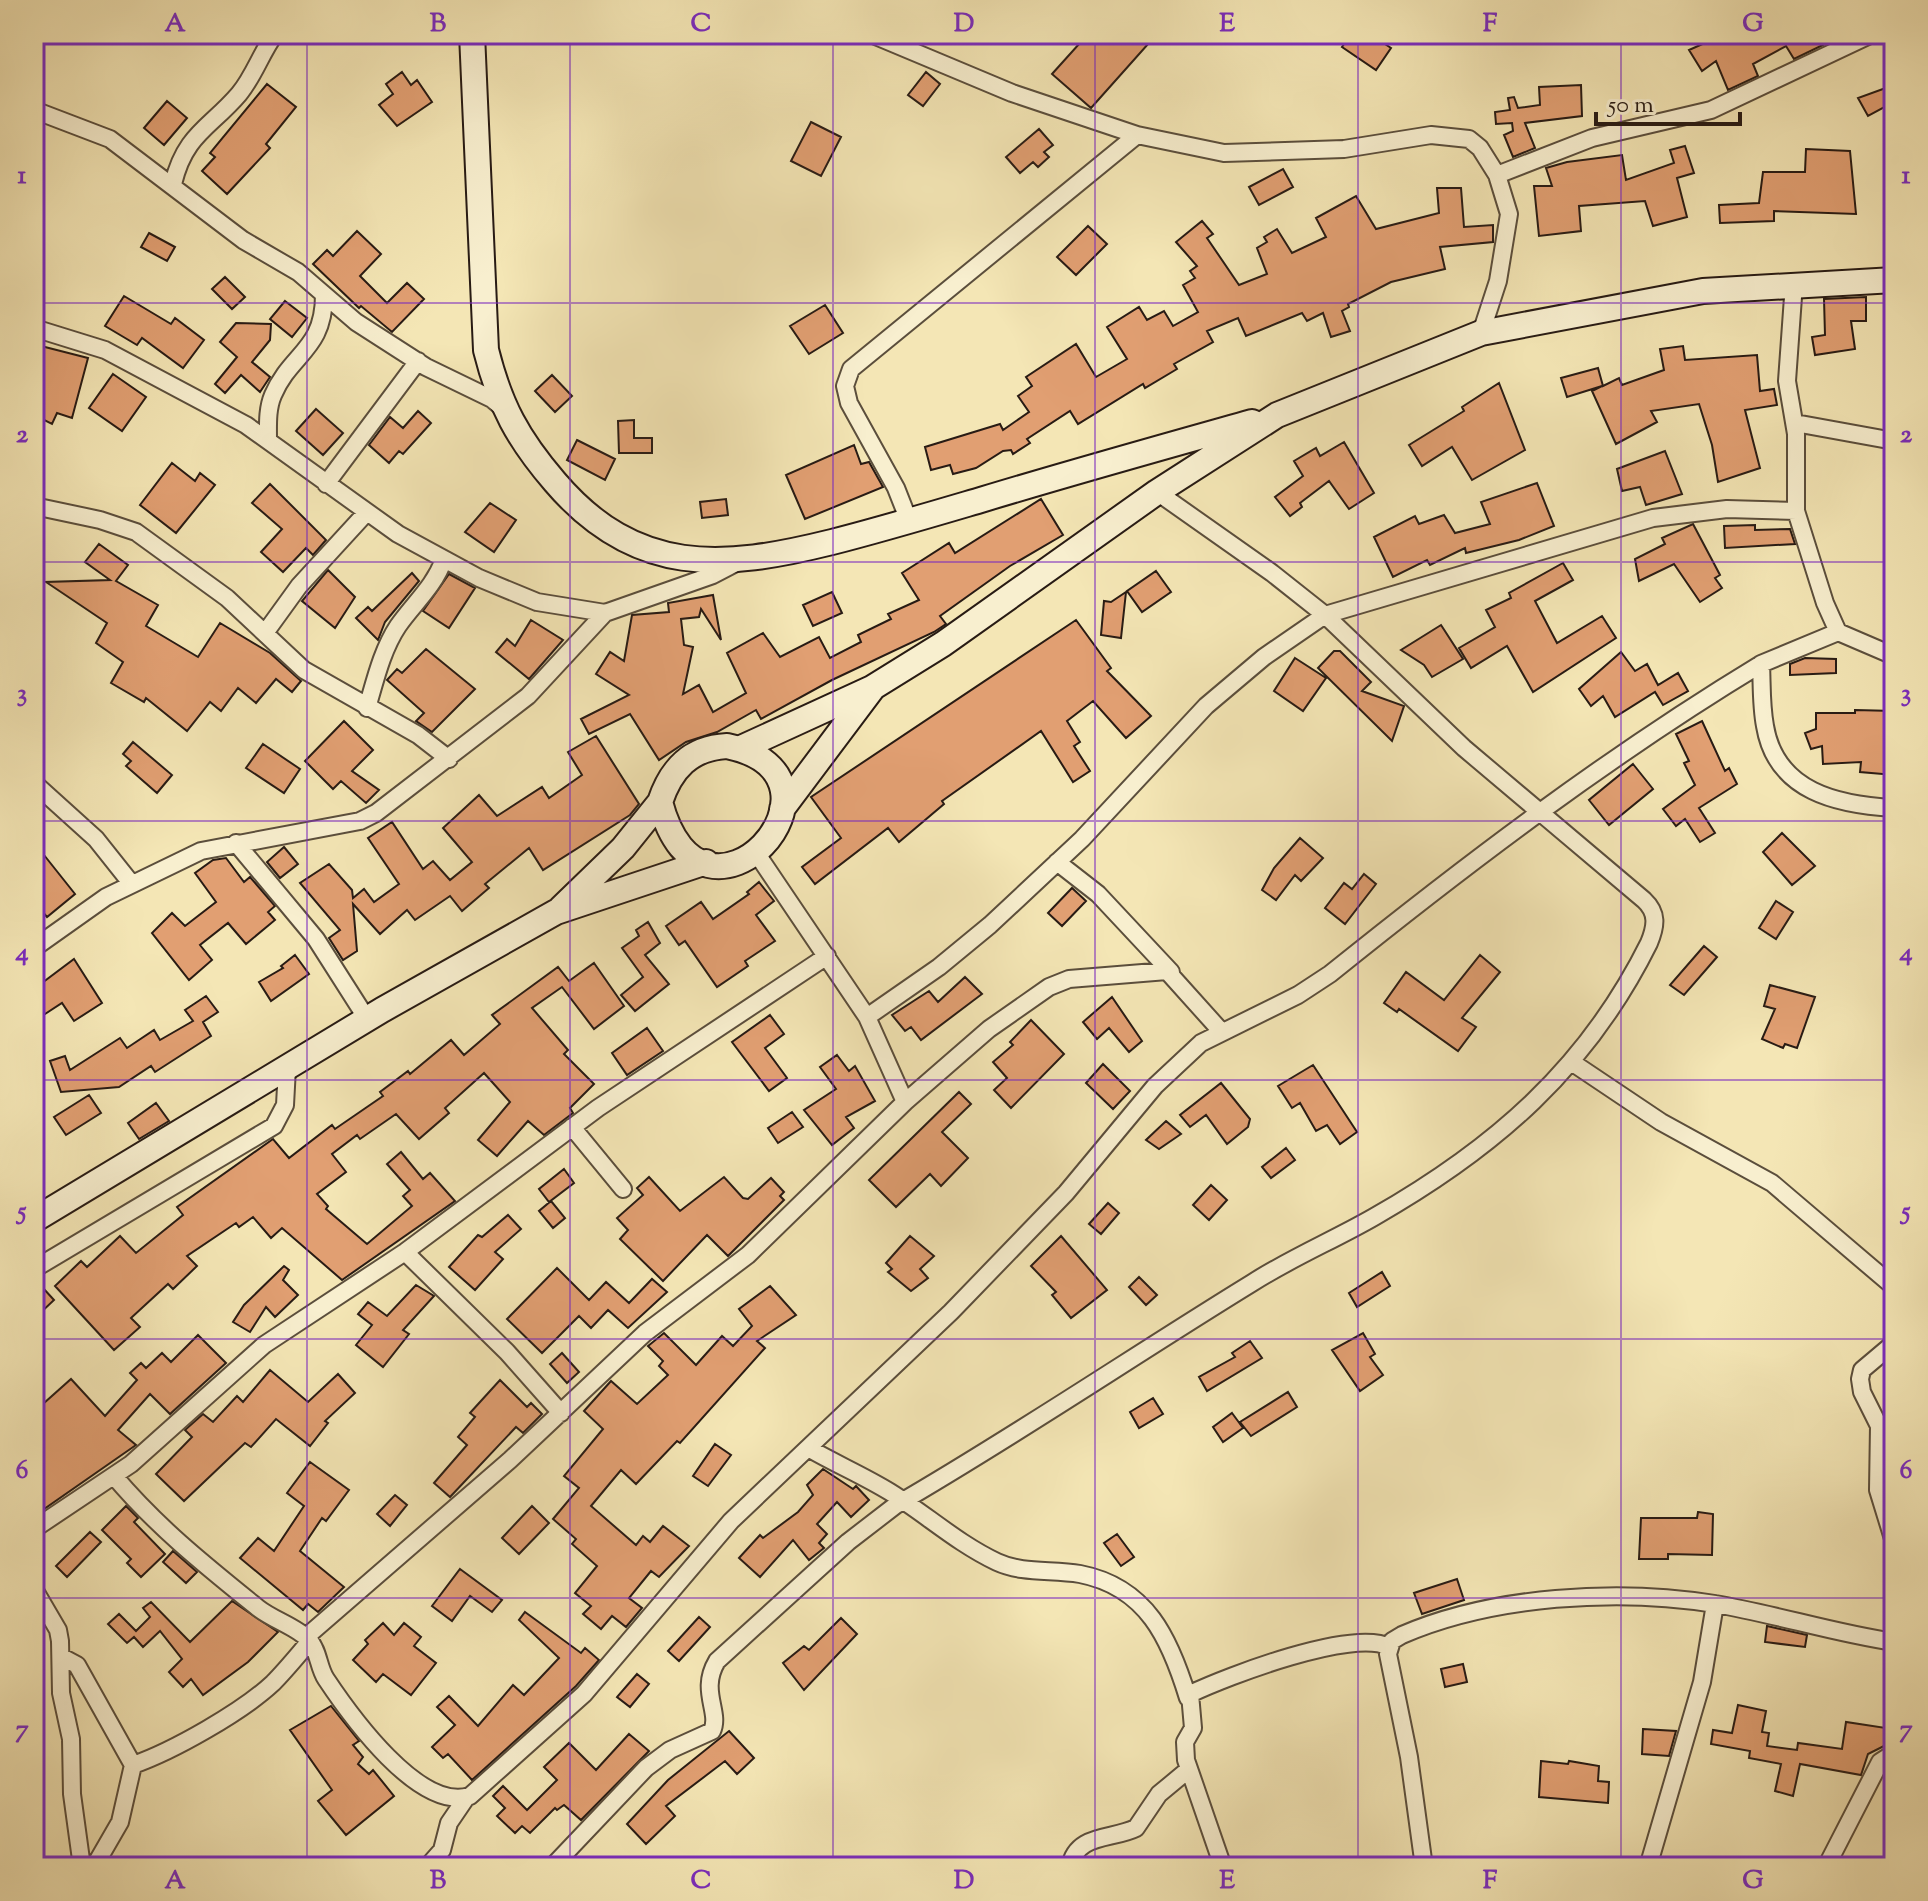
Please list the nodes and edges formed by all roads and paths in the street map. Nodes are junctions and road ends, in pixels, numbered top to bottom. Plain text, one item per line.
1 (275, 34) edge
2 (472, 34) edge
3 (871, 34) edge
4 (1872, 34) edge
5 (34, 110) edge
6 (1137, 135) junction
7 (1497, 175) junction
8 (173, 184) junction
9 (1894, 280) edge
10 (1794, 283) junction
11 (324, 295) junction
12 (35, 331) edge
13 (1481, 333) junction
14 (418, 361) junction
15 (504, 409) junction
16 (1277, 415) junction
17 (1795, 423) junction
18 (268, 440) junction
19 (1894, 441) edge
20 (326, 484) junction
21 (1157, 492) junction
22 (34, 506) edge
23 (1796, 511) junction
24 (366, 513) junction
25 (909, 521) junction
26 (444, 559) junction
27 (739, 561) junction
28 (605, 613) junction
29 (1325, 615) junction
30 (1838, 632) junction
31 (265, 633) junction
32 (1894, 656) edge
33 (1761, 664) junction
34 (872, 688) junction
35 (367, 708) junction
36 (739, 749) junction
37 (449, 759) junction
38 (34, 783) edge
39 (660, 802) junction
40 (1894, 808) edge
41 (782, 809) junction
42 (1540, 811) junction
43 (236, 843) junction
44 (757, 854) junction
45 (706, 862) junction
46 (1057, 862) junction
47 (131, 883) junction
48 (556, 912) junction
49 (34, 927) edge
50 (38, 946) edge
51 (827, 956) junction
52 (1171, 972) junction
53 (867, 1017) junction
54 (367, 1019) junction
55 (1220, 1030) junction
56 (1573, 1063) junction
57 (287, 1068) junction
58 (905, 1102) junction
59 (572, 1127) junction
60 (623, 1189) dead end
61 (34, 1220) edge
62 (405, 1252) junction
63 (34, 1269) edge
64 (1894, 1287) edge
65 (1894, 1343) edge
66 (561, 1413) junction
67 (810, 1449) junction
68 (114, 1476) junction
69 (902, 1502) junction
70 (34, 1529) edge
71 (1894, 1542) edge
72 (34, 1589) edge
73 (1715, 1604) junction
74 (1892, 1637) edge
75 (308, 1639) junction
76 (1389, 1647) junction
77 (62, 1657) junction
78 (1188, 1698) junction
79 (1894, 1753) edge
80 (133, 1765) junction
81 (1188, 1770) junction
82 (466, 1798) junction
83 (82, 1867) edge
84 (94, 1867) edge
85 (427, 1867) edge
86 (552, 1867) edge
87 (1070, 1867) edge
88 (1223, 1867) edge
89 (1424, 1867) edge
90 (1648, 1867) edge
91 (1826, 1867) edge

1 - 8 street
2 - 15 main road
3 - 6 street
4 - 7 street
5 - 8 street
6 - 7 street
6 - 25 street
7 - 13 street
8 - 11 street
9 - 10 main road
10 - 13 main road
10 - 17 street
11 - 14 street
11 - 18 street
12 - 18 street
13 - 16 main road
14 - 15 street
14 - 20 street
15 - 27 main road
16 - 21 main road
16 - 25 main road
17 - 19 street
17 - 23 street
18 - 20 street
20 - 24 street
21 - 29 street
21 - 34 main road
22 - 31 street
23 - 29 street
23 - 30 street
24 - 26 street
24 - 31 street
25 - 27 main road
26 - 28 street
26 - 35 street
27 - 28 street
28 - 37 street
29 - 42 street
29 - 46 street
30 - 32 street
30 - 33 street
31 - 35 street
33 - 40 street
33 - 42 street
34 - 36 main road
34 - 41 main road
35 - 37 street
36 - 39 main road
36 - 41 main road
37 - 43 street
38 - 47 street
39 - 45 main road
39 - 48 main road
41 - 44 main road
42 - 55 street
42 - 56 street
43 - 47 street
43 - 54 street
44 - 45 main road
44 - 51 street
45 - 48 main road
46 - 52 street
46 - 53 street
47 - 50 street
48 - 54 main road
49 - 50 street
51 - 53 street
51 - 59 street
52 - 55 street
52 - 58 street
53 - 58 street
54 - 57 main road
55 - 67 street
56 - 64 street
56 - 69 street
57 - 61 main road
57 - 63 street
58 - 66 street
59 - 60 street
59 - 62 street
62 - 66 street
62 - 68 street
65 - 71 street
66 - 75 street
67 - 69 street
67 - 82 street
68 - 70 street
68 - 75 street
69 - 78 street
69 - 86 street
72 - 77 street
73 - 74 street
73 - 76 street
73 - 90 street
75 - 80 street
75 - 82 street
76 - 78 street
76 - 89 street
77 - 80 street
77 - 83 street
78 - 81 street
79 - 91 street
80 - 84 street
81 - 87 street
81 - 88 street
82 - 85 street

